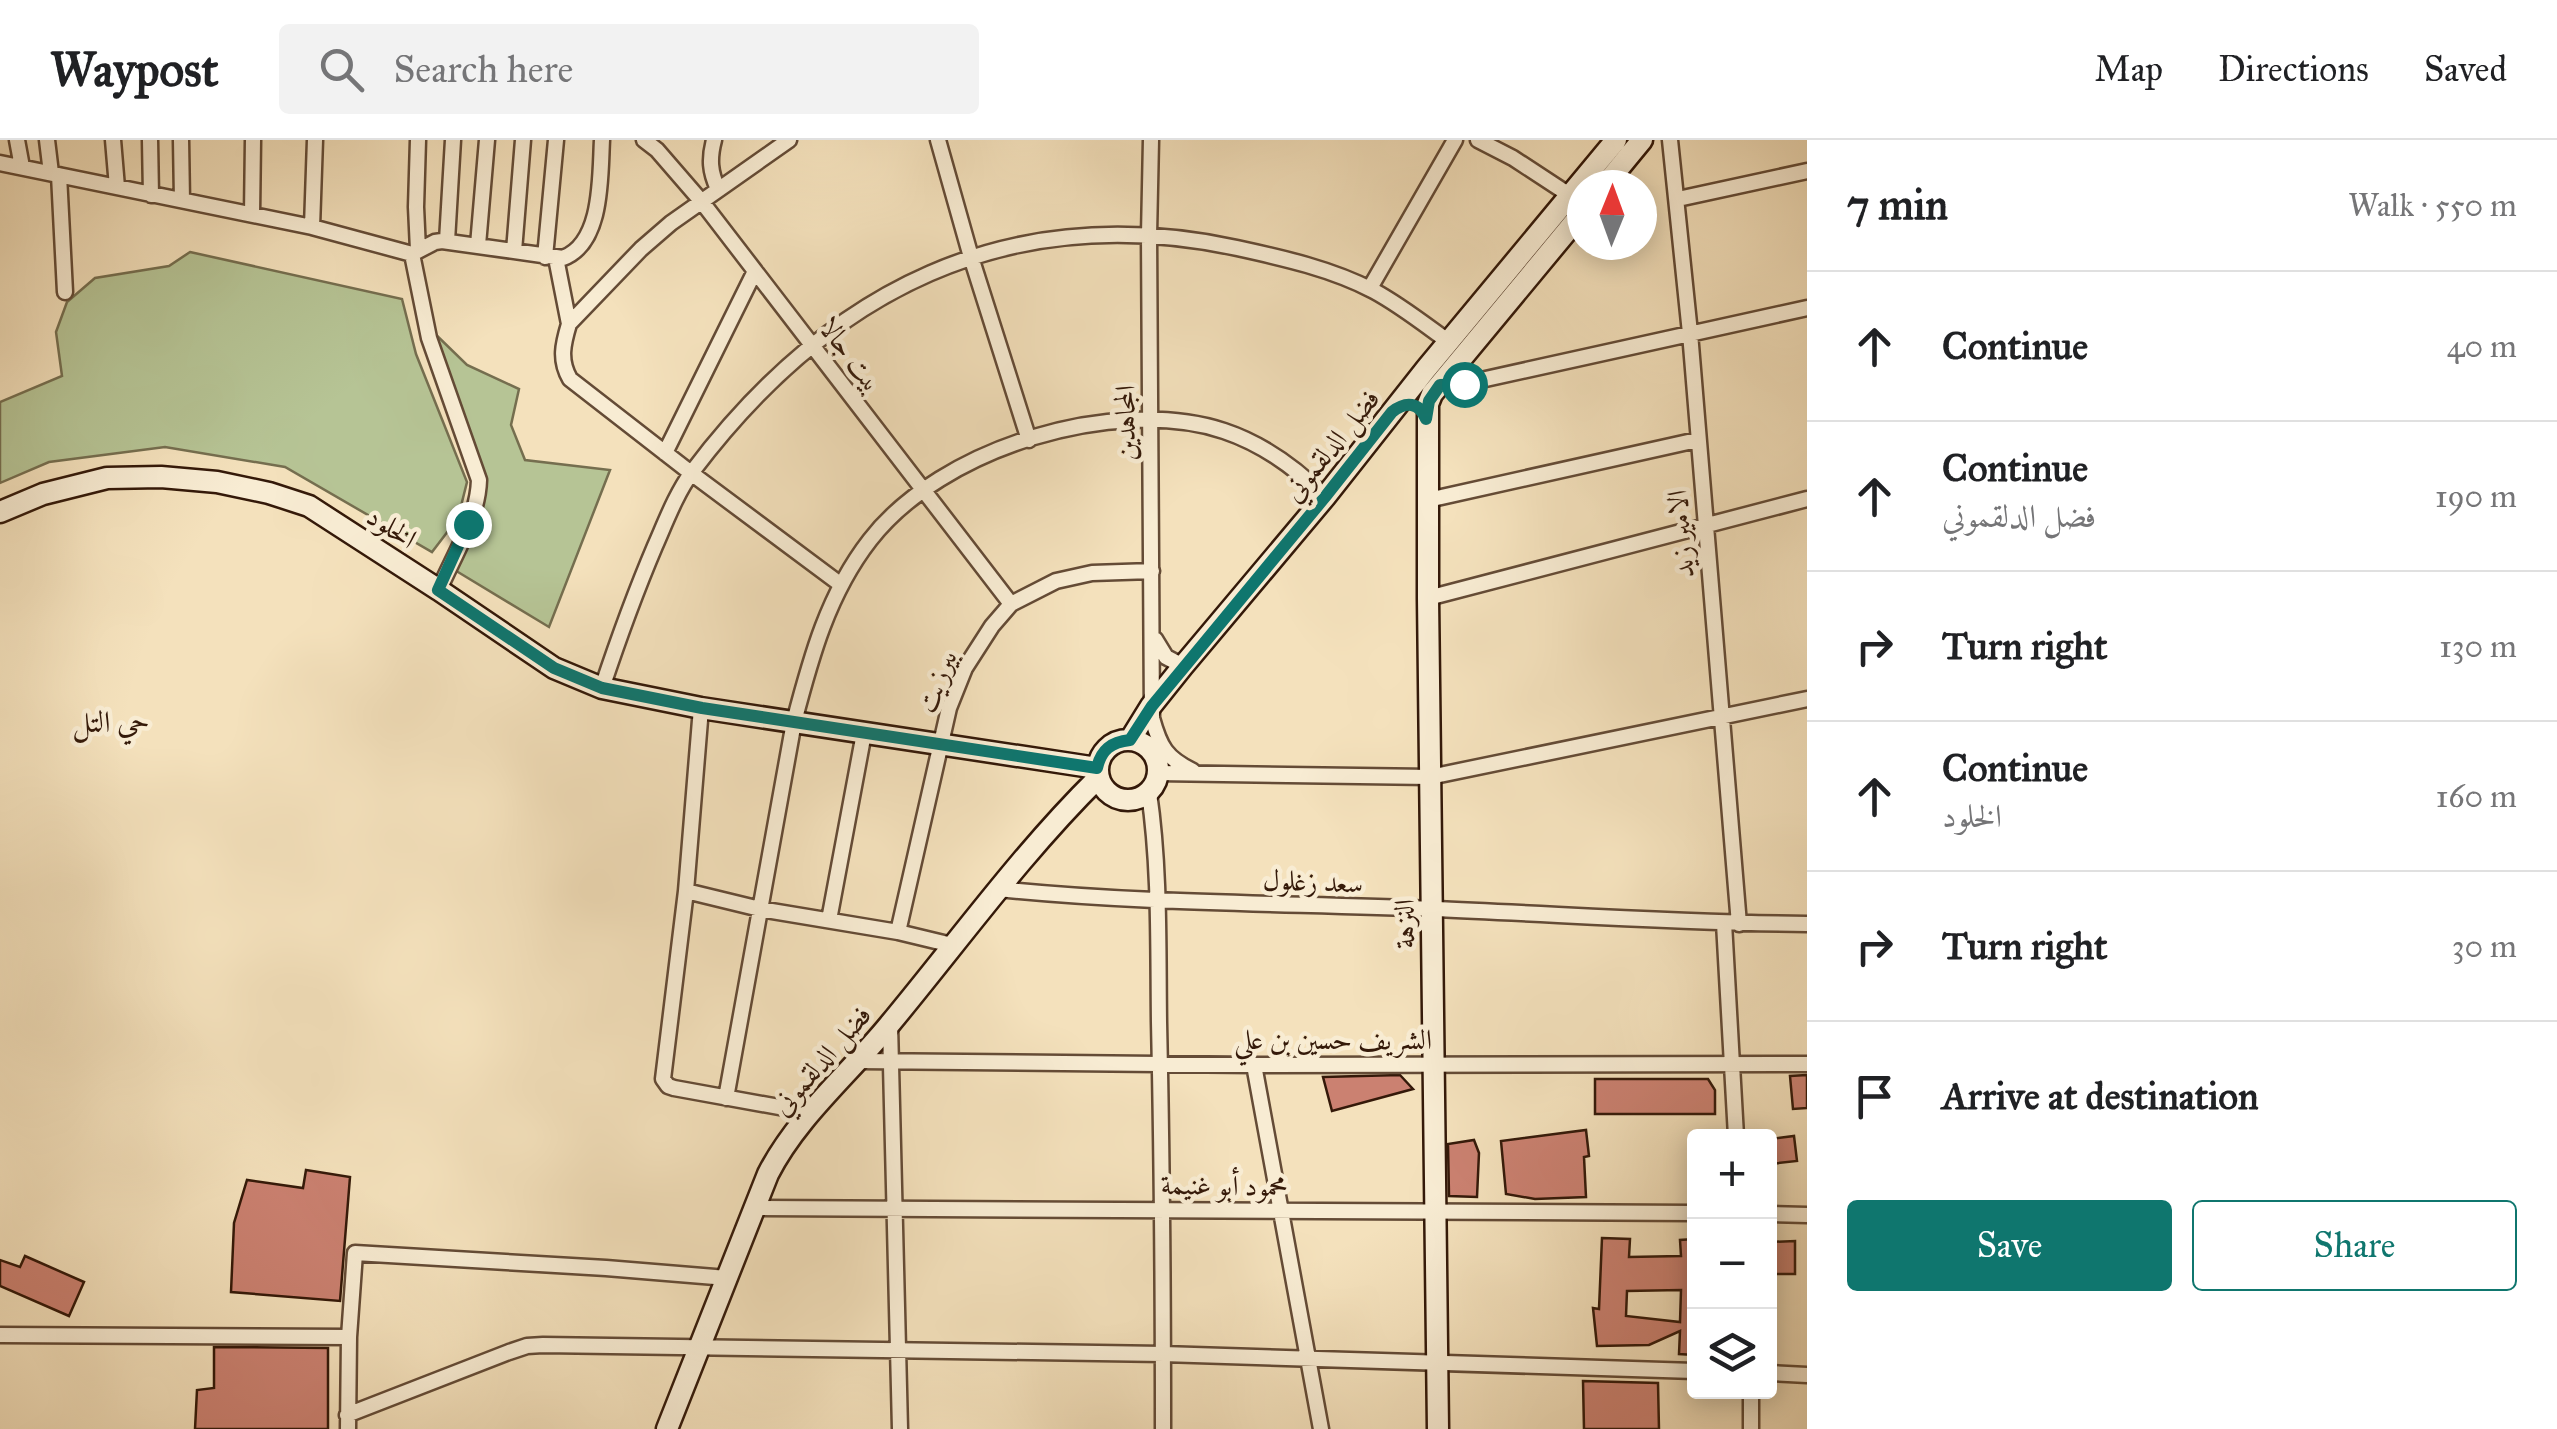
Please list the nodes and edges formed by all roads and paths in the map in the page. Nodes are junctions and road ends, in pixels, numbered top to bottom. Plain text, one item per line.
1 (18, 140) edge
2 (47, 140) edge
3 (113, 140) edge
4 (150, 140) edge
5 (181, 140) edge
6 (253, 140) edge
7 (315, 140) edge
8 (418, 140) edge
9 (454, 140) edge
10 (488, 140) edge
11 (523, 140) edge
12 (556, 140) edge
13 (602, 140) edge
14 (644, 140) edge
15 (714, 140) edge
16 (789, 140) edge
17 (938, 140) edge
18 (1151, 140) edge
19 (1455, 140) edge
20 (1478, 140) edge
21 (1616, 140) edge
22 (1642, 140) edge
23 (1670, 140) edge
24 (0, 163) edge
25 (22, 167) junction
26 (1597, 170) edge
27 (1617, 170) edge
28 (1807, 171) edge
29 (55, 174) junction
30 (117, 187) junction
31 (718, 189) junction
32 (151, 195) junction
33 (1567, 197) edge
34 (1678, 199) junction
35 (182, 200) junction
36 (702, 202) junction
37 (252, 214) junction
38 (1567, 214) edge
39 (1567, 216) edge
40 (312, 227) junction
41 (1149, 235) junction
42 (447, 241) junction
43 (478, 245) junction
44 (415, 252) junction
45 (514, 252) junction
46 (551, 257) junction
47 (971, 257) junction
48 (754, 271) junction
49 (1370, 288) junction
50 (65, 292) dead end
51 (1807, 308) edge
52 (569, 324) junction
53 (1690, 333) junction
54 (1448, 342) junction
55 (812, 344) junction
56 (1440, 385) junction
57 (1392, 412) junction
58 (1426, 419) junction
59 (1150, 420) junction
60 (1029, 440) junction
61 (1697, 440) junction
62 (665, 453) junction
63 (692, 474) junction
64 (923, 490) junction
65 (1325, 497) junction
66 (1807, 499) edge
67 (1428, 500) junction
68 (0, 512) edge
69 (1705, 525) junction
70 (1152, 571) junction
71 (840, 584) junction
72 (438, 590) junction
73 (1428, 598) junction
74 (1011, 604) junction
75 (1153, 634) junction
76 (1183, 666) junction
77 (602, 688) junction
78 (1807, 699) edge
79 (1152, 706) junction
80 (702, 708) junction
81 (1722, 718) junction
82 (794, 722) junction
83 (864, 734) junction
84 (1130, 740) junction
85 (938, 746) junction
86 (1098, 773) junction
87 (1199, 773) junction
88 (1430, 776) junction
89 (1154, 783) junction
90 (998, 890) junction
91 (686, 891) junction
92 (1157, 901) junction
93 (760, 909) junction
94 (1432, 909) junction
95 (828, 920) junction
96 (1731, 924) junction
97 (1807, 924) edge
98 (898, 932) junction
99 (952, 944) junction
100 (890, 1025) junction
101 (858, 1061) junction
102 (890, 1061) junction
103 (1160, 1063) junction
104 (1434, 1063) junction
105 (1732, 1064) junction
106 (1807, 1064) edge
107 (1254, 1065) junction
108 (726, 1098) junction
109 (812, 1113) junction
110 (1736, 1129) edge
111 (754, 1208) junction
112 (894, 1209) junction
113 (1163, 1209) junction
114 (1281, 1211) junction
115 (1436, 1212) junction
116 (1687, 1213) edge
117 (1777, 1214) edge
118 (1807, 1215) edge
119 (727, 1278) junction
120 (0, 1334) edge
121 (349, 1337) junction
122 (699, 1348) junction
123 (898, 1350) junction
124 (1163, 1354) junction
125 (1308, 1358) junction
126 (1436, 1362) junction
127 (1687, 1371) edge
128 (1777, 1374) edge
129 (1807, 1374) edge
130 (1751, 1399) edge
131 (348, 1422) edge
132 (667, 1429) edge
133 (900, 1429) edge
134 (1163, 1429) edge
135 (1321, 1429) edge
136 (1438, 1429) edge
137 (1751, 1429) edge

1 - 25 street
2 - 29 street
3 - 30 street
4 - 32 street
5 - 35 street
6 - 37 street
7 - 40 street
8 - 44 street
9 - 42 street
10 - 43 street
11 - 45 street
12 - 46 street
13 - 46 street
14 - 36 street, بيت جالا
15 - 31 street
16 - 31 street
17 - 47 street
18 - 41 street, المجاهدين
19 - 49 street
20 - 33 street
21 - 26 main road, فضل الدلقموني
22 - 27 main road
23 - 34 street, الامير زيد
24 - 25 street
25 - 29 street
28 - 34 street
29 - 30 street
29 - 50 street
30 - 32 street
31 - 36 street
32 - 35 street
34 - 53 street, الامير زيد
35 - 37 street
36 - 48 street, بيت جالا
36 - 52 street
37 - 40 street
38 - 54 main road, فضل الدلقموني
39 - 56 main road
40 - 44 street
41 - 47 street
41 - 49 street
41 - 59 street, المجاهدين
42 - 43 street
42 - 44 street
43 - 45 street
44 - 72 street
45 - 46 street
46 - 52 street
47 - 55 street
47 - 60 street
48 - 55 street, بيت جالا
48 - 62 street
49 - 54 street
51 - 53 street
52 - 62 street
53 - 56 street
53 - 61 street, الامير زيد
54 - 57 main road, فضل الدلقموني
55 - 63 street
55 - 64 street, بيت جالا
56 - 58 main road
57 - 58 main road
57 - 65 main road, فضل الدلقموني
58 - 67 main road, النزهة
59 - 60 street
59 - 65 street
59 - 70 street, المجاهدين
60 - 64 street
61 - 67 street
61 - 69 street, الامير زيد
62 - 63 street
63 - 71 street
63 - 77 street
64 - 71 street
64 - 74 street, بيت جالا
65 - 76 main road, فضل الدلقموني
66 - 69 street
67 - 73 main road, النزهة
68 - 72 main road, الخلود
69 - 73 street
69 - 81 street, الامير زيد
70 - 74 street, بيرزيت
70 - 75 street, المجاهدين
71 - 82 street
72 - 77 main road, الخلود
73 - 88 main road, النزهة
74 - 85 street, بيرزيت
75 - 76 street
75 - 79 street, المجاهدين
76 - 79 main road, فضل الدلقموني
77 - 80 main road, الخلود
78 - 81 street
79 - 84 main road, فضل الدلقموني
79 - 87 street, المجاهدين
80 - 82 main road, الخلود
80 - 91 street
81 - 88 street
81 - 96 street, الامير زيد
82 - 83 main road, الخلود
82 - 93 street
83 - 85 main road, الخلود
83 - 95 street
84 - 86 main road
84 - 89 main road
85 - 86 main road, الخلود
85 - 98 street, بيرزيت
86 - 89 main road
86 - 90 main road, فضل الدلقموني
87 - 88 street
87 - 89 street
88 - 94 main road, النزهة
89 - 92 street
90 - 92 street, سعد زغلول
90 - 99 main road, فضل الدلقموني
91 - 93 street
91 - 108 street
92 - 94 street, سعد زغلول
92 - 103 street
93 - 95 street
93 - 108 street
94 - 96 street, سعد زغلول
94 - 104 main road, النزهة
95 - 98 street
96 - 97 street, سعد زغلول
96 - 105 street, الامير زيد
98 - 99 street
99 - 100 main road, فضل الدلقموني
100 - 101 main road, فضل الدلقموني
100 - 102 street
101 - 102 street, الشريف حسين بن علي
101 - 109 main road, فضل الدلقموني
102 - 103 street, الشريف حسين بن علي
102 - 112 street
103 - 107 street, الشريف حسين بن علي
103 - 113 street
104 - 105 street, الشريف حسين بن علي
104 - 107 street, الشريف حسين بن علي
104 - 115 main road, النزهة
105 - 106 street, الشريف حسين بن علي
105 - 110 street, الامير زيد
107 - 114 street
108 - 109 street
109 - 111 main road, فضل الدلقموني
111 - 112 street, محمود أبو غنيمة
111 - 119 main road, فضل الدلقموني
112 - 113 street, محمود أبو غنيمة
112 - 123 street
113 - 114 street, محمود أبو غنيمة
113 - 124 street
114 - 115 street, محمود أبو غنيمة
114 - 125 street
115 - 116 street, محمود أبو غنيمة
115 - 126 main road, النزهة
117 - 118 street
119 - 121 street
119 - 122 main road, فضل الدلقموني
120 - 121 street
121 - 131 street
122 - 123 street
122 - 131 street
122 - 132 main road, فضل الدلقموني
123 - 124 street
123 - 133 street
124 - 125 street
124 - 134 street
125 - 126 street
125 - 135 street
126 - 127 street
126 - 136 main road, النزهة
128 - 129 street
130 - 137 street

